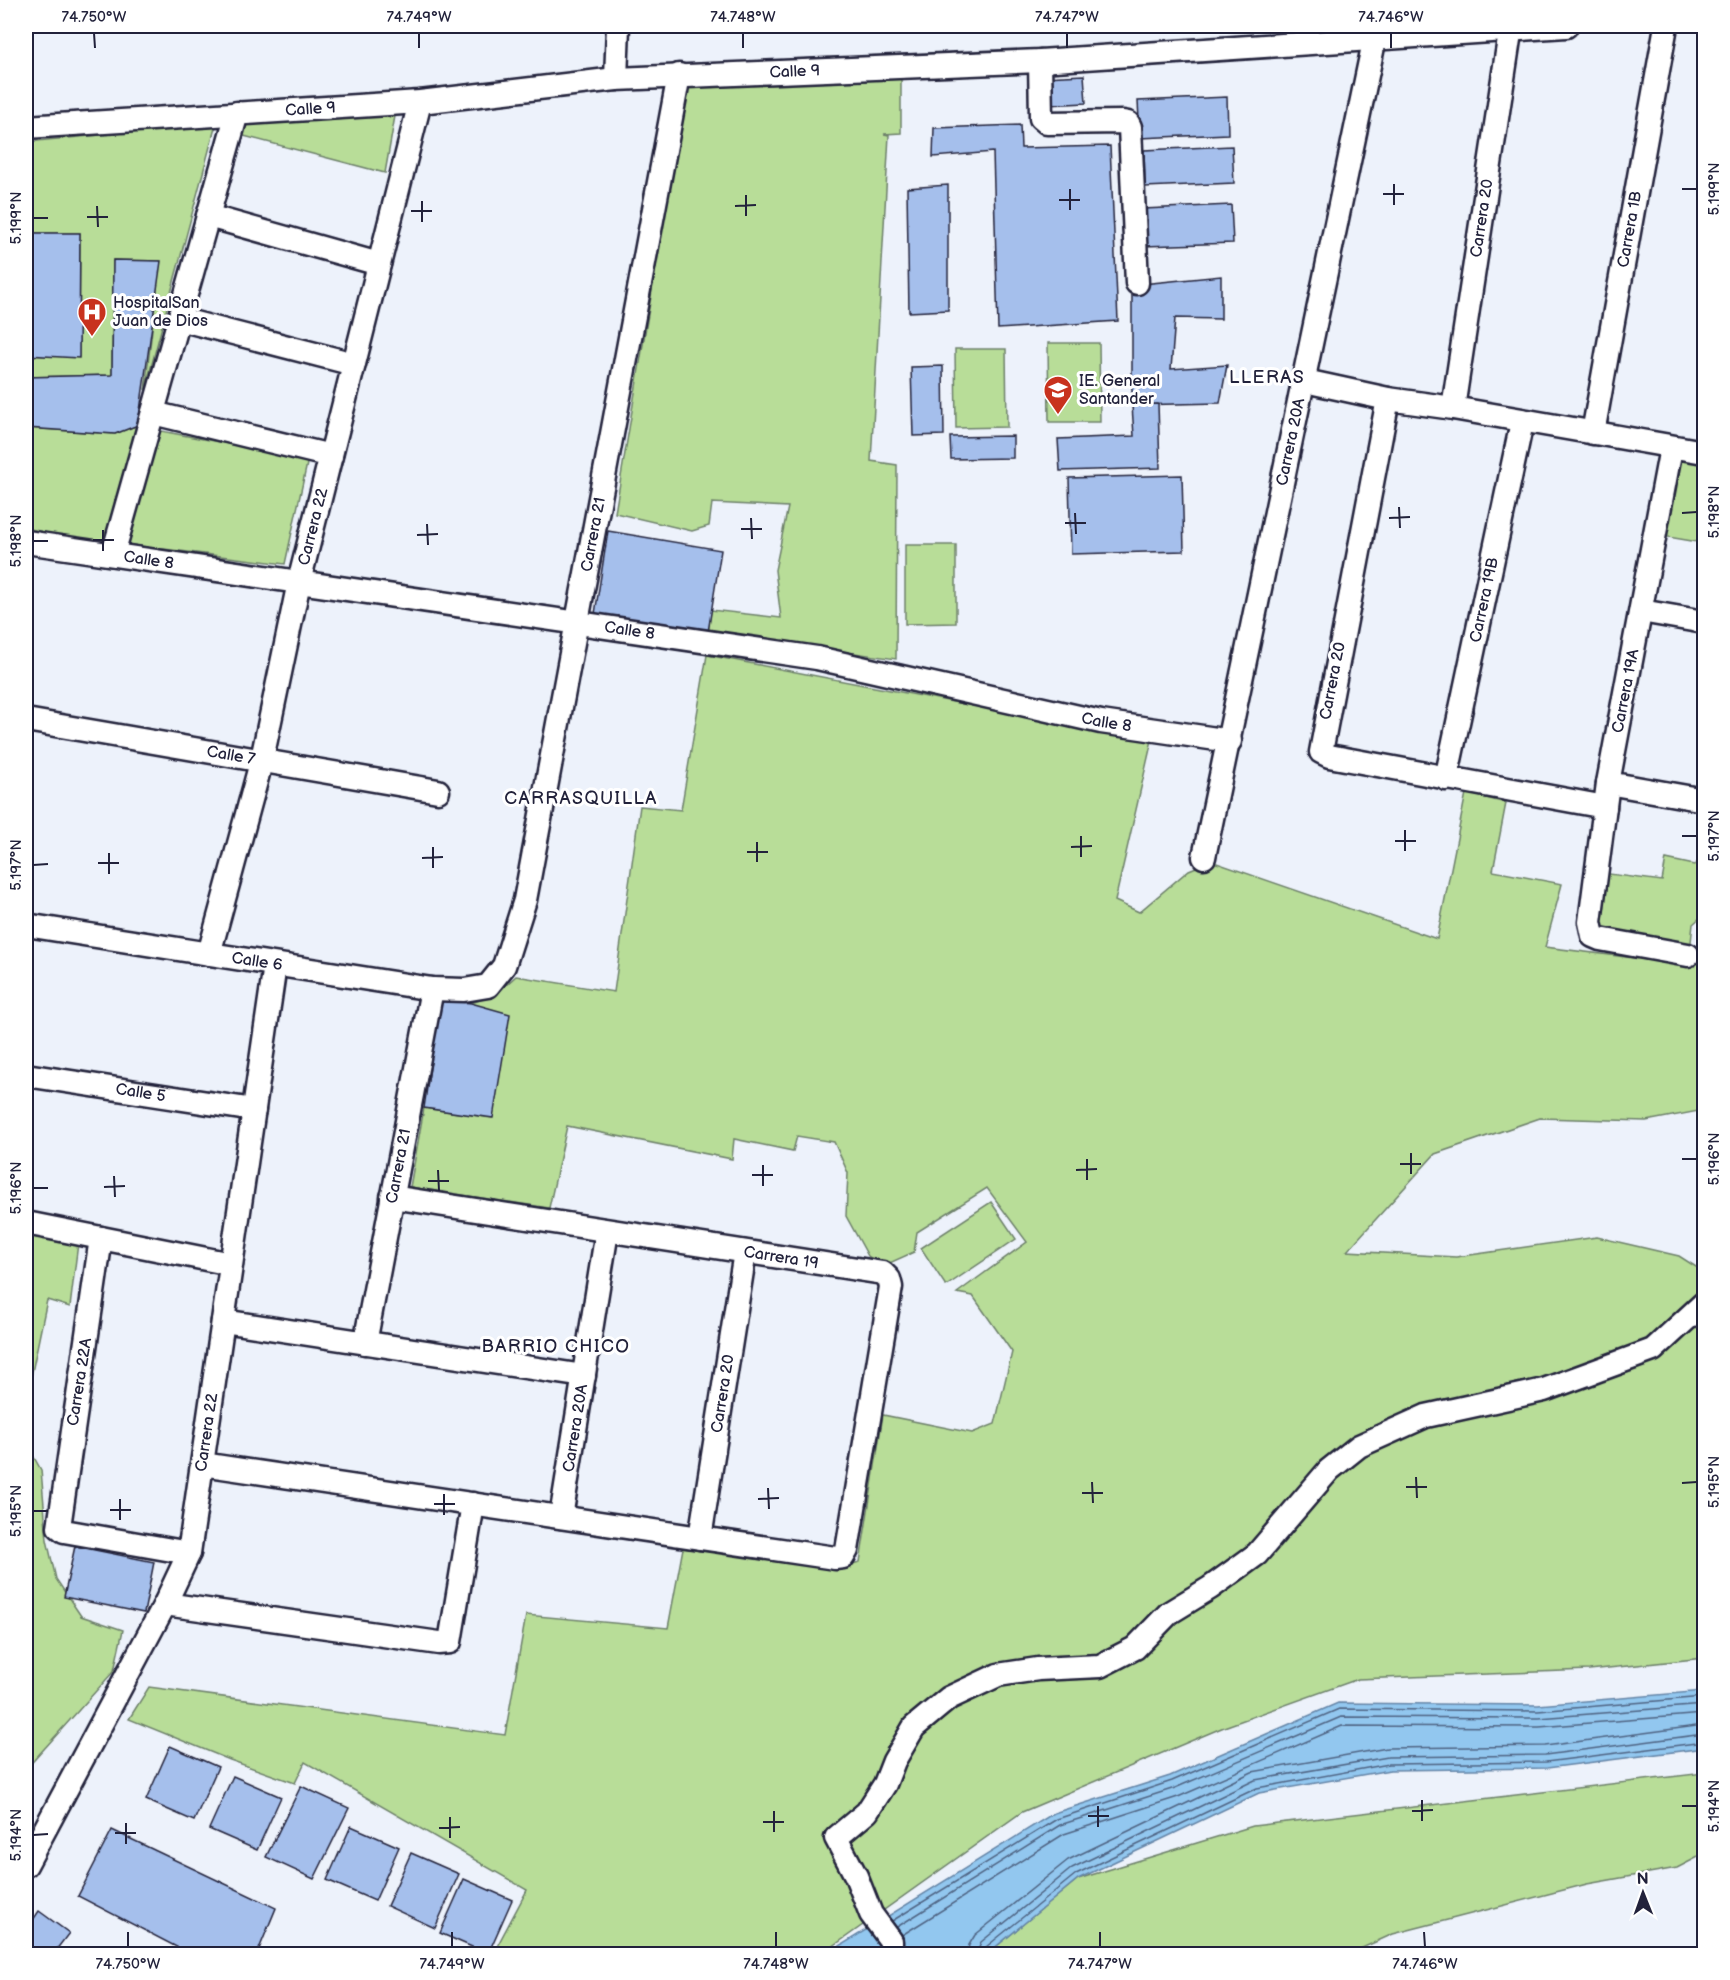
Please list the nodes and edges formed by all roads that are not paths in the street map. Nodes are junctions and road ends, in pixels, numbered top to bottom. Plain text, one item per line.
1 (618, 26) edge
2 (1566, 26) edge
3 (1665, 26) edge
4 (1511, 27) edge
5 (1375, 37) junction
6 (1040, 61) junction
7 (679, 75) junction
8 (616, 79) junction
9 (420, 102) junction
10 (237, 112) junction
11 (26, 127) edge
12 (208, 216) junction
13 (380, 264) junction
14 (1137, 283) dead end
15 (179, 320) junction
16 (354, 364) junction
17 (1305, 381) junction
18 (1388, 399) junction
19 (1453, 408) junction
20 (153, 413) junction
21 (1522, 422) junction
22 (1593, 433) junction
23 (1671, 448) junction
24 (1704, 452) edge
25 (331, 456) junction
26 (26, 542) edge
27 (113, 554) junction
28 (299, 582) junction
29 (1641, 611) junction
30 (1704, 622) edge
31 (578, 624) junction
32 (26, 720) edge
33 (1230, 741) junction
34 (262, 759) junction
35 (1446, 779) junction
36 (1608, 783) junction
37 (438, 791) dead end
38 (1704, 800) edge
39 (1605, 807) junction
40 (1204, 857) dead end
41 (26, 925) edge
42 (209, 954) junction
43 (1688, 955) dead end
44 (275, 964) junction
45 (488, 986) joint
46 (432, 989) junction
47 (26, 1075) edge
48 (254, 1110) junction
49 (392, 1197) junction
50 (26, 1223) edge
51 (607, 1231) junction
52 (102, 1238) junction
53 (745, 1252) junction
54 (231, 1264) junction
55 (1704, 1303) edge
56 (223, 1321) junction
57 (365, 1343) junction
58 (584, 1376) junction
59 (202, 1464) junction
60 (473, 1504) junction
61 (561, 1517) junction
62 (700, 1538) junction
63 (189, 1553) junction
64 (165, 1604) junction
65 (26, 1865) edge
66 (891, 1954) edge

1 - 8 street
2 - 4 street, Calle 9
3 - 22 street, Carrera 1B
4 - 5 street, Calle 9
4 - 19 street, Carrera 20
5 - 6 street, Calle 9
5 - 17 street, Carrera 20A
6 - 7 street, Calle 9
6 - 14 street
7 - 8 street, Calle 9
7 - 31 street, Carrera 21
8 - 9 street, Calle 9
9 - 10 street, Calle 9
9 - 13 street, Carrera 22
10 - 11 street, Calle 9
10 - 12 street
12 - 13 street
12 - 15 street
13 - 16 street, Carrera 22
15 - 16 street
15 - 20 street
16 - 25 street, Carrera 22
17 - 18 street
17 - 33 street, Carrera 20A
18 - 19 street
18 - 35 street, Carrera 20
19 - 21 street
20 - 25 street
20 - 27 street
21 - 22 street
21 - 35 street, Carrera 19B
22 - 23 street
23 - 24 street
23 - 29 street, Carrera 19A
25 - 28 street, Carrera 22
26 - 27 street, Calle 8
27 - 28 street, Calle 8
28 - 31 street, Calle 8
28 - 34 street, Carrera 22
29 - 30 street
29 - 36 street, Carrera 19A
31 - 33 street, Calle 8
31 - 45 street, Carrera 21
32 - 34 street, Calle 7
33 - 40 street, Carrera 20A
34 - 37 street, Calle 7
34 - 42 street, Carrera 22
35 - 39 street
36 - 38 street
36 - 39 street, Carrera 19A
39 - 43 street, Carrera 19A
41 - 42 street, Calle 6
42 - 44 street, Calle 6
44 - 46 street, Calle 6
44 - 48 street, Carrera 22
45 - 46 street, Calle 6
46 - 49 street, Carrera 21
47 - 48 street, Calle 5
48 - 54 street, Carrera 22
49 - 51 street, Carrera 19
49 - 57 street, Carrera 21
50 - 52 street
51 - 53 street, Carrera 19
51 - 58 street, Carrera 20A
52 - 54 street
52 - 63 street, Carrera 22A
53 - 62 street, Carrera 20
53 - 62 street, Carrera 19
54 - 56 street, Carrera 22
55 - 66 street
56 - 57 street
56 - 59 street, Carrera 22
57 - 58 street
58 - 61 street, Carrera 20A
59 - 60 street
59 - 63 street, Carrera 22
60 - 61 street
60 - 64 street
61 - 62 street
63 - 64 street, Carrera 22
64 - 65 street, Carrera 22

